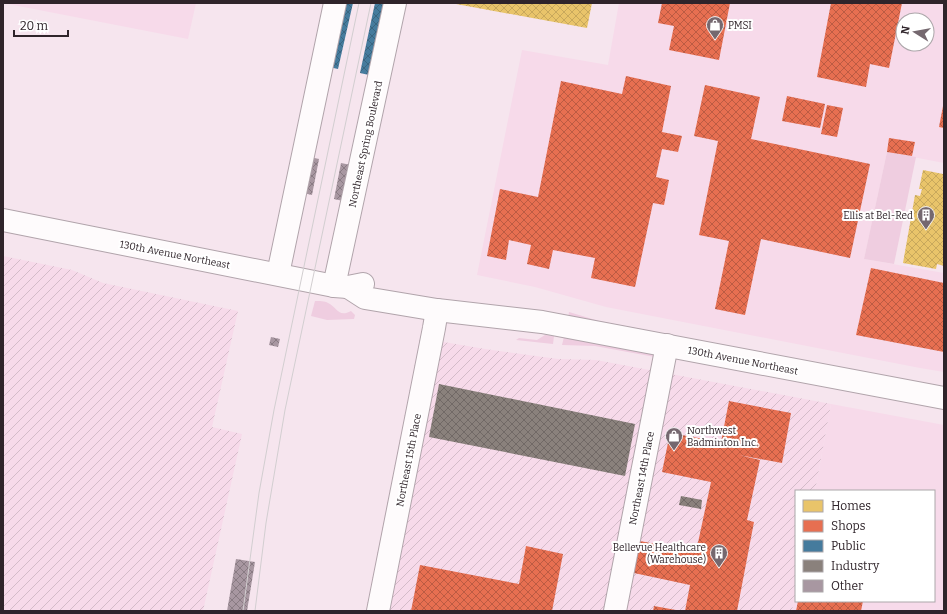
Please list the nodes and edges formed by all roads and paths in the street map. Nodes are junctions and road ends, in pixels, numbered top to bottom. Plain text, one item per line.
1 (335, 3) edge
2 (395, 3) edge
3 (3, 220) edge
4 (278, 274) junction
5 (341, 286) junction
6 (437, 310) junction
7 (542, 322) junction
8 (667, 345) junction
9 (944, 398) edge
10 (378, 611) edge
11 (615, 611) edge

1 - 4 street
2 - 5 street, Northeast Spring Boulevard
3 - 4 street, 130th Avenue Northeast
4 - 5 street, 130th Avenue Northeast
5 - 6 street, 130th Avenue Northeast
5 - 7 street, 130th Avenue Northeast
6 - 7 street, 130th Avenue Northeast
6 - 10 street, Northeast 15th Place
7 - 8 street, 130th Avenue Northeast
8 - 9 street, 130th Avenue Northeast
8 - 11 street, Northeast 14th Place

